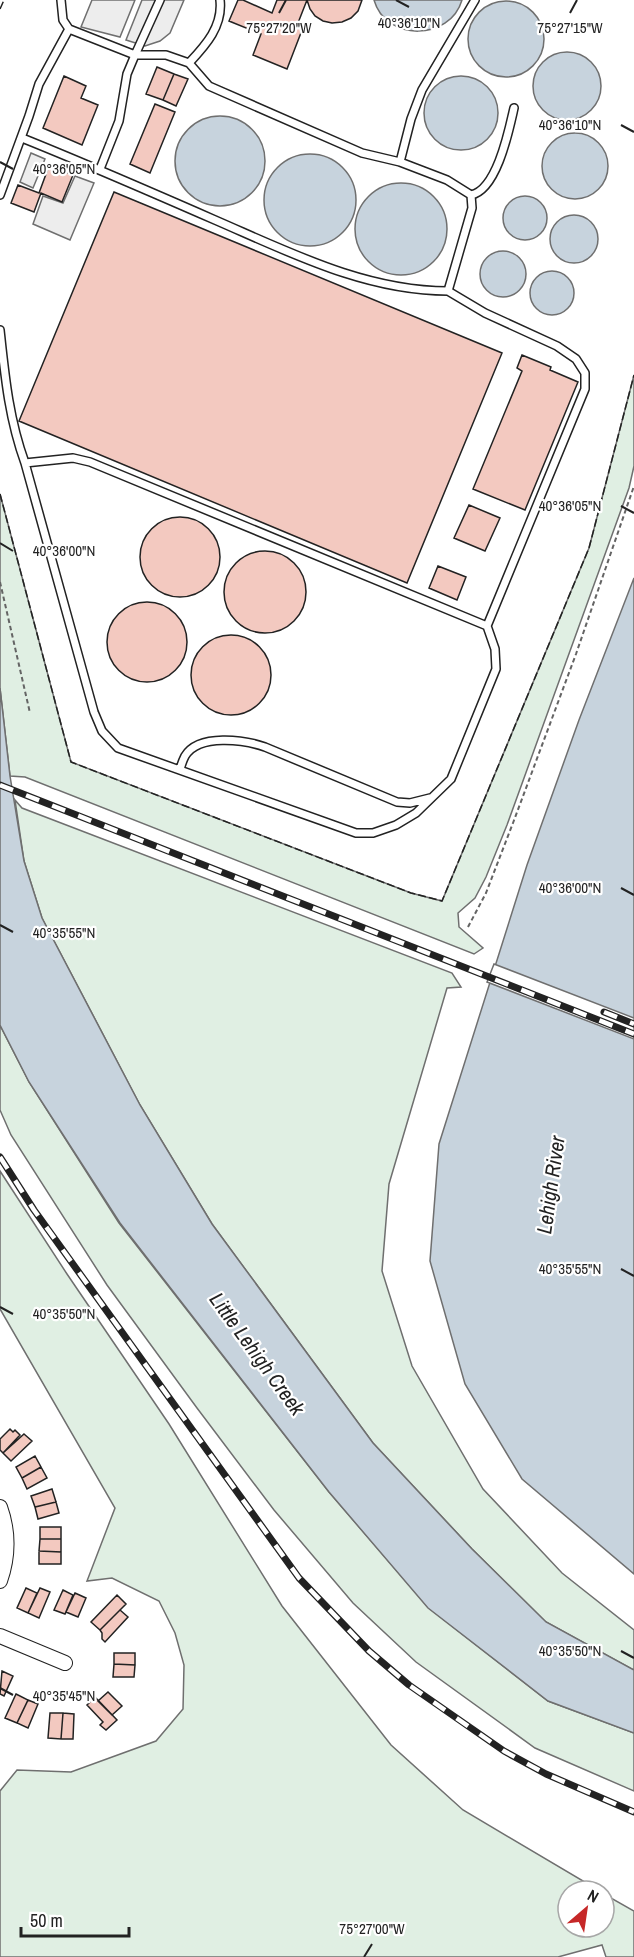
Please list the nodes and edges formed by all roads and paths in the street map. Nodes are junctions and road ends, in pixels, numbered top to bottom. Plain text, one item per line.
1 (62, 0) edge
2 (160, 0) edge
3 (220, 0) edge
4 (475, 0) edge
5 (69, 29) junction
6 (135, 55) junction
7 (189, 63) junction
8 (514, 108) dead end
9 (22, 138) junction
10 (400, 162) junction
11 (100, 169) junction
12 (0, 195) edge
13 (471, 195) junction
14 (448, 291) junction
15 (0, 330) edge
16 (25, 463) junction
17 (634, 486) edge
18 (0, 582) edge
19 (487, 626) junction
20 (30, 713) dead end
21 (180, 770) junction
22 (432, 797) junction
23 (468, 927) dead end
24 (0, 1506) edge
25 (0, 1581) edge
26 (0, 1636) edge
27 (65, 1663) dead end

1 - 5 lane
2 - 6 lane
3 - 7 lane
4 - 10 lane
5 - 6 lane
5 - 9 lane
6 - 7 lane
6 - 11 lane
7 - 10 lane
8 - 13 lane
9 - 11 lane
9 - 12 lane
10 - 13 lane
11 - 14 lane
13 - 14 lane
14 - 19 lane
15 - 16 lane
16 - 19 lane
16 - 21 lane
17 - 23 path
18 - 20 path
19 - 22 lane
21 - 22 lane
21 - 22 lane
24 - 25 street
26 - 27 street

